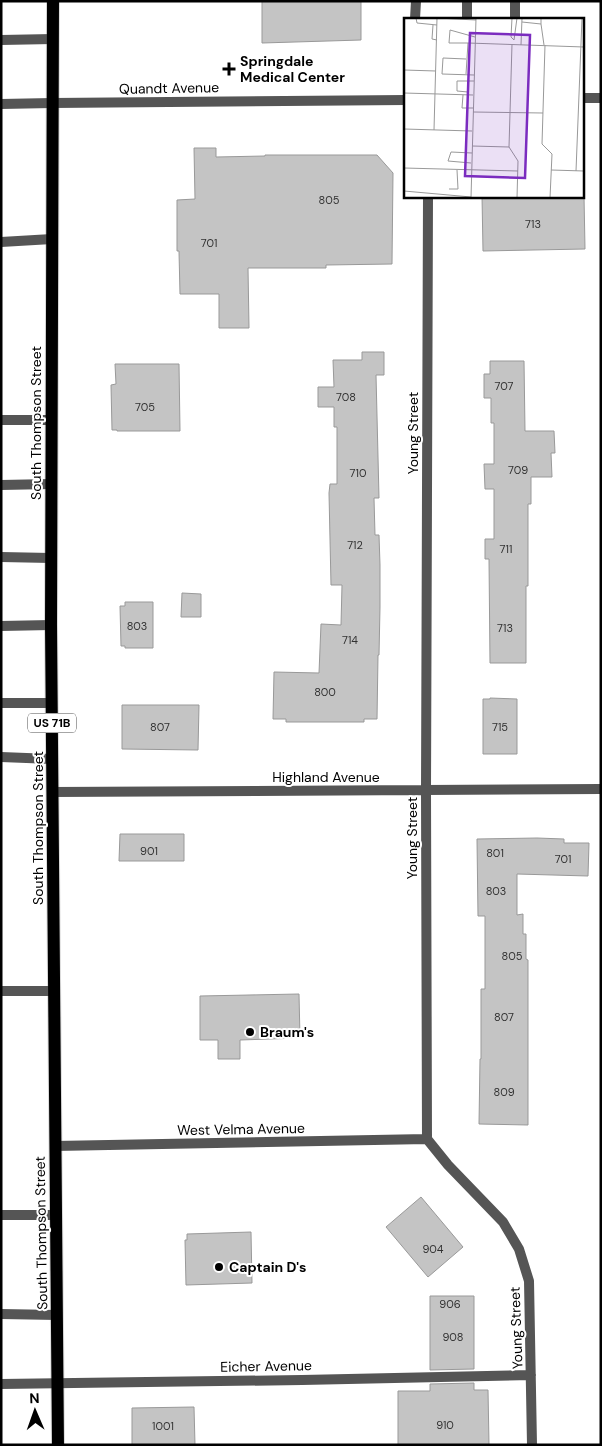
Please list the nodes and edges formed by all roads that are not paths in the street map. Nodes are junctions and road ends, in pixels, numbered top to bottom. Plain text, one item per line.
1 (53, 1) edge
2 (416, 1) edge
3 (467, 1) edge
4 (515, 1) edge
5 (415, 18) edge
6 (467, 18) edge
7 (515, 18) edge
8 (53, 39) junction
9 (1, 40) edge
10 (584, 98) edge
11 (601, 98) edge
12 (404, 100) edge
13 (52, 103) junction
14 (1, 104) edge
15 (428, 198) edge
16 (52, 239) junction
17 (1, 242) edge
18 (1, 420) edge
19 (51, 420) junction
20 (51, 484) junction
21 (1, 485) edge
22 (1, 557) edge
23 (51, 558) junction
24 (51, 625) junction
25 (1, 626) edge
26 (1, 703) edge
27 (52, 703) junction
28 (1, 757) edge
29 (52, 759) junction
30 (601, 789) edge
31 (426, 791) junction
32 (52, 792) junction
33 (1, 990) edge
34 (54, 990) junction
35 (427, 1139) junction
36 (55, 1146) junction
37 (1, 1215) edge
38 (56, 1215) junction
39 (1, 1314) edge
40 (57, 1315) junction
41 (531, 1375) junction
42 (57, 1383) junction
43 (1, 1384) edge
44 (58, 1445) edge
45 (532, 1445) edge

1 - 8 main road, South Thompson Street / US 71B
2 - 5 street
3 - 6 street
4 - 7 street
8 - 9 street
8 - 13 main road, South Thompson Street / US 71B
10 - 11 street
12 - 13 street, Quandt Avenue
13 - 14 street, Quandt Avenue
13 - 16 main road, South Thompson Street / US 71B
15 - 31 street, Young Street
16 - 17 street
16 - 19 main road, South Thompson Street / US 71B
18 - 19 street
19 - 20 main road, South Thompson Street / US 71B
20 - 21 street
20 - 23 main road, South Thompson Street / US 71B
22 - 23 street
23 - 24 main road, South Thompson Street / US 71B
24 - 25 street
24 - 27 main road, South Thompson Street / US 71B
26 - 27 street
27 - 29 main road, South Thompson Street / US 71B
28 - 29 street
29 - 32 main road, South Thompson Street / US 71B
30 - 31 street, Highland Avenue
31 - 32 street, Highland Avenue
31 - 35 street, Young Street
32 - 34 main road, South Thompson Street / US 71B
33 - 34 street
34 - 36 main road, South Thompson Street / US 71B
35 - 36 street, West Velma Avenue
35 - 41 street, Young Street
36 - 38 main road, South Thompson Street / US 71B
37 - 38 street
38 - 40 main road, South Thompson Street / US 71B
39 - 40 street
40 - 42 main road, South Thompson Street / US 71B
41 - 42 street, Eicher Avenue
41 - 45 street, Young Street
42 - 43 street, Eicher Avenue
42 - 44 main road, South Thompson Street / US 71B

